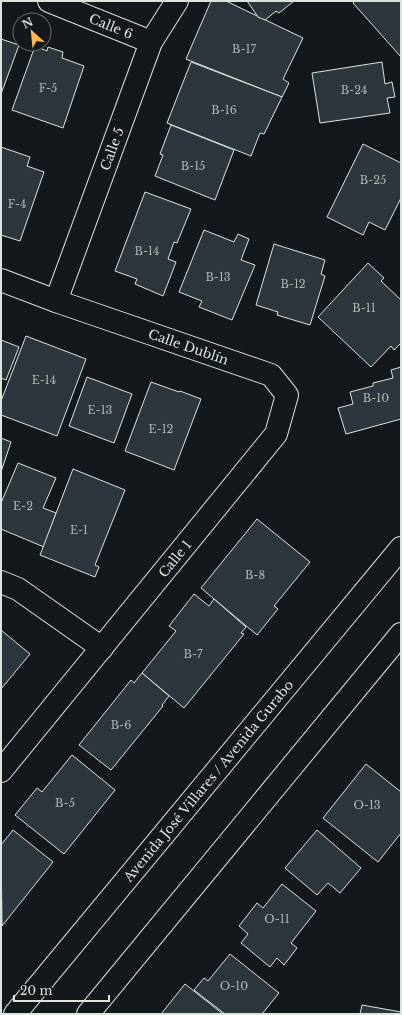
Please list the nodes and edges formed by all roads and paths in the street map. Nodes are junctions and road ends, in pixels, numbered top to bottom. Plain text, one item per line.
1 (49, 1) edge
2 (177, 1) edge
3 (152, 42) junction
4 (1, 280) edge
5 (56, 301) junction
6 (247, 470) joint
7 (401, 548) edge
8 (1, 582) edge
9 (401, 634) edge
10 (102, 648) junction
11 (1, 771) edge
12 (16, 1014) edge
13 (88, 1014) edge

1 - 3 street, Calle 6
2 - 3 street, Calle 5
3 - 5 street, Calle 5
4 - 5 street, Calle Dublín
5 - 6 street, Calle Dublín
6 - 10 street, Calle 1
7 - 12 street, Avenida José Villares / Avenida Gurabo
8 - 10 street
9 - 13 street
10 - 11 street, Calle 1

